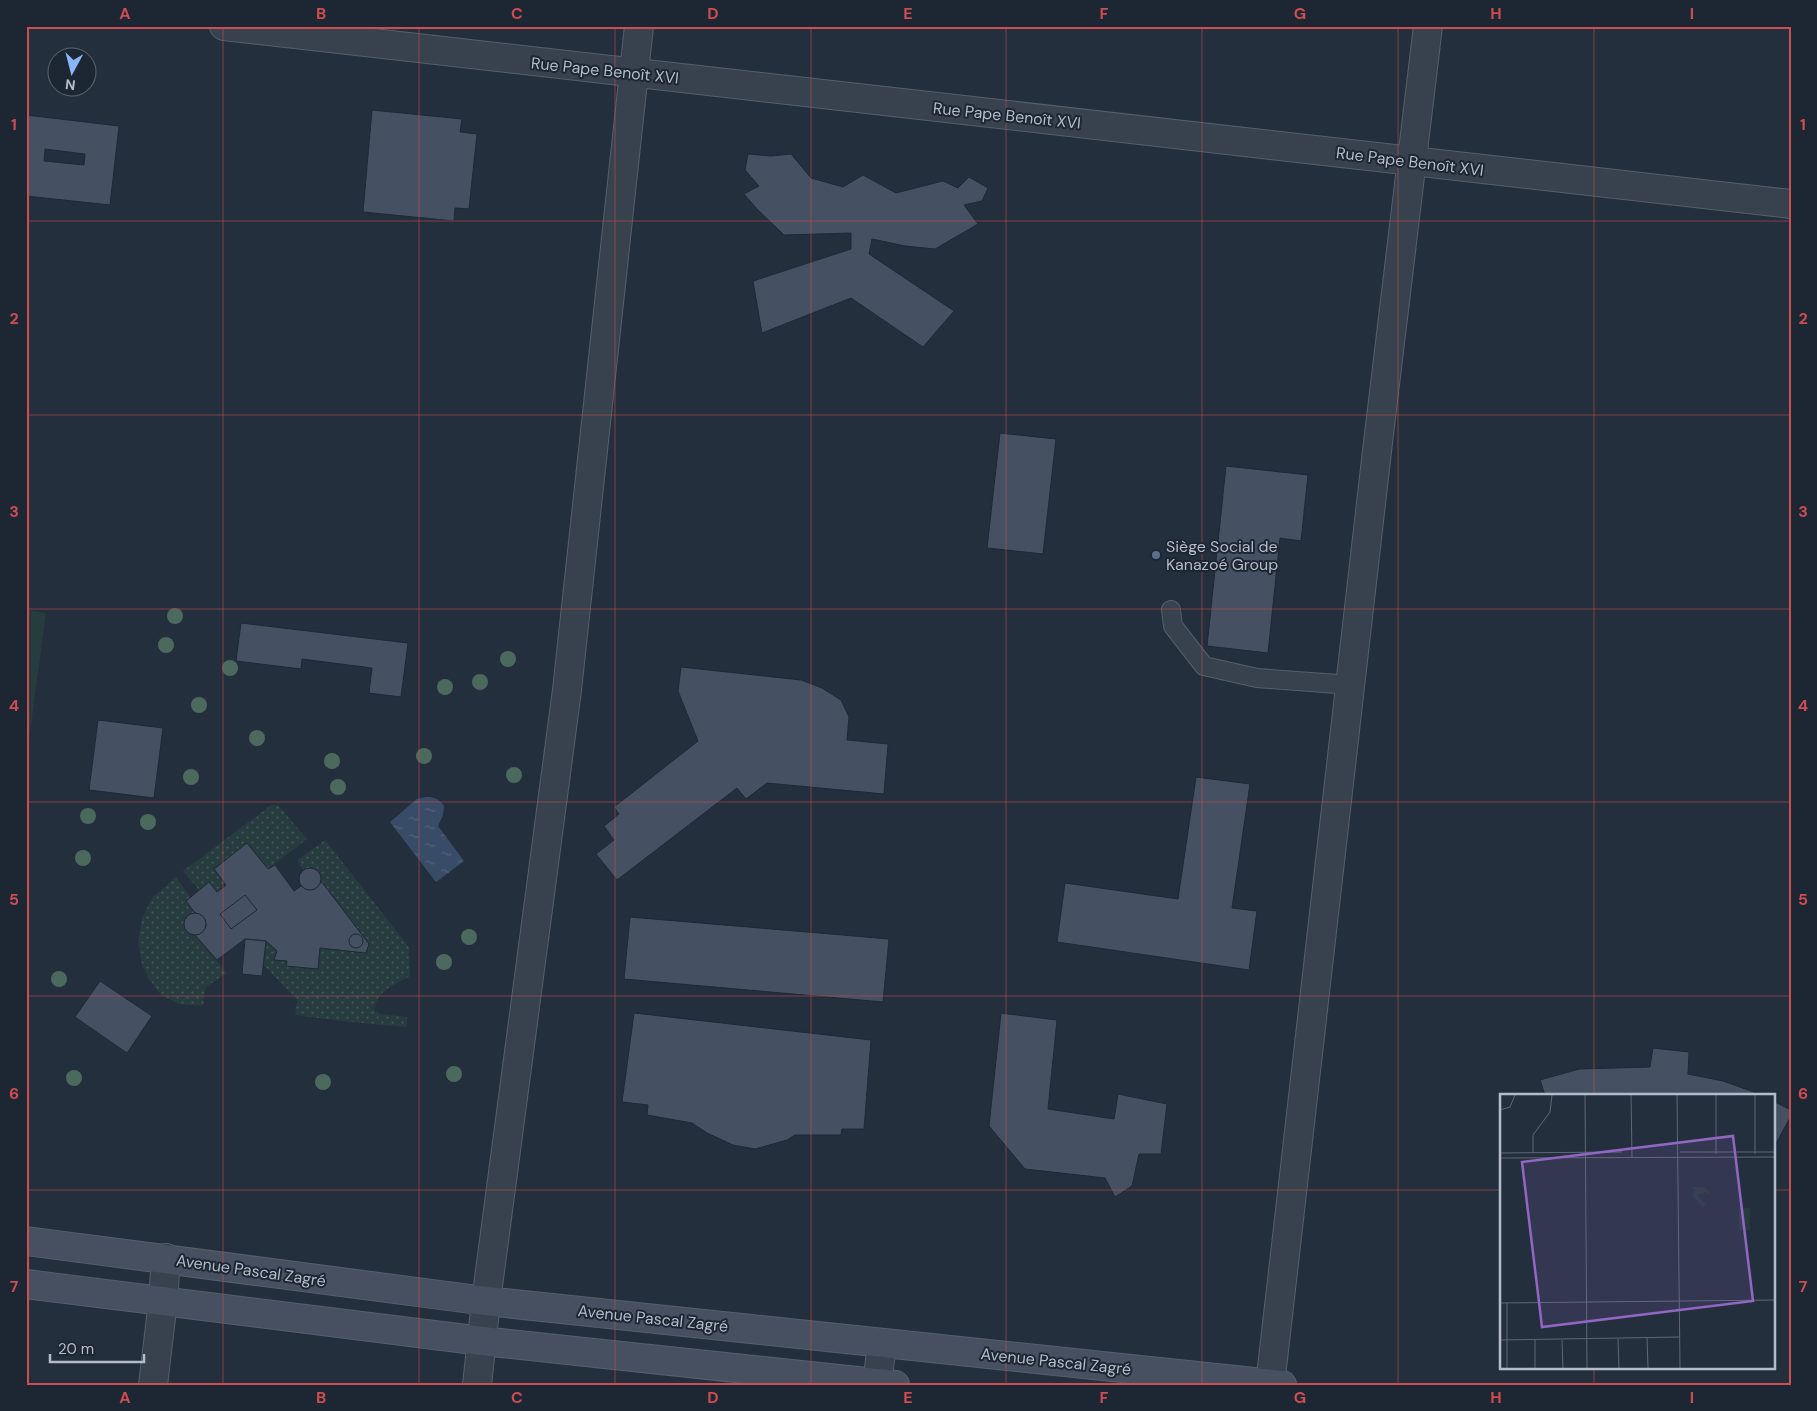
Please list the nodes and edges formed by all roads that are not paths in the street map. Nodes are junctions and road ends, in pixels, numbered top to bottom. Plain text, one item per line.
1 (224, 26) edge
2 (639, 26) edge
3 (1428, 26) edge
4 (635, 73) junction
5 (1413, 161) junction
6 (1791, 204) edge
7 (1171, 610) dead end
8 (1350, 685) junction
9 (26, 1241) edge
10 (166, 1258) junction
11 (26, 1284) edge
12 (163, 1301) junction
13 (486, 1301) junction
14 (482, 1341) junction
15 (882, 1342) junction
16 (883, 1384) edge
17 (1274, 1384) edge
18 (153, 1385) edge
19 (478, 1385) edge

1 - 4 street, Rue Pape Benoît XVI
2 - 4 street
3 - 5 street
4 - 5 street, Rue Pape Benoît XVI
4 - 13 street
5 - 6 street, Rue Pape Benoît XVI
5 - 8 street
7 - 8 lane
8 - 17 street
9 - 10 main road, Avenue Pascal Zagré
10 - 12 street
10 - 13 main road, Avenue Pascal Zagré
11 - 12 main road
12 - 14 main road
12 - 18 street
13 - 14 street
13 - 15 main road, Avenue Pascal Zagré
14 - 16 main road
14 - 19 street
15 - 16 street
15 - 17 main road, Avenue Pascal Zagré

